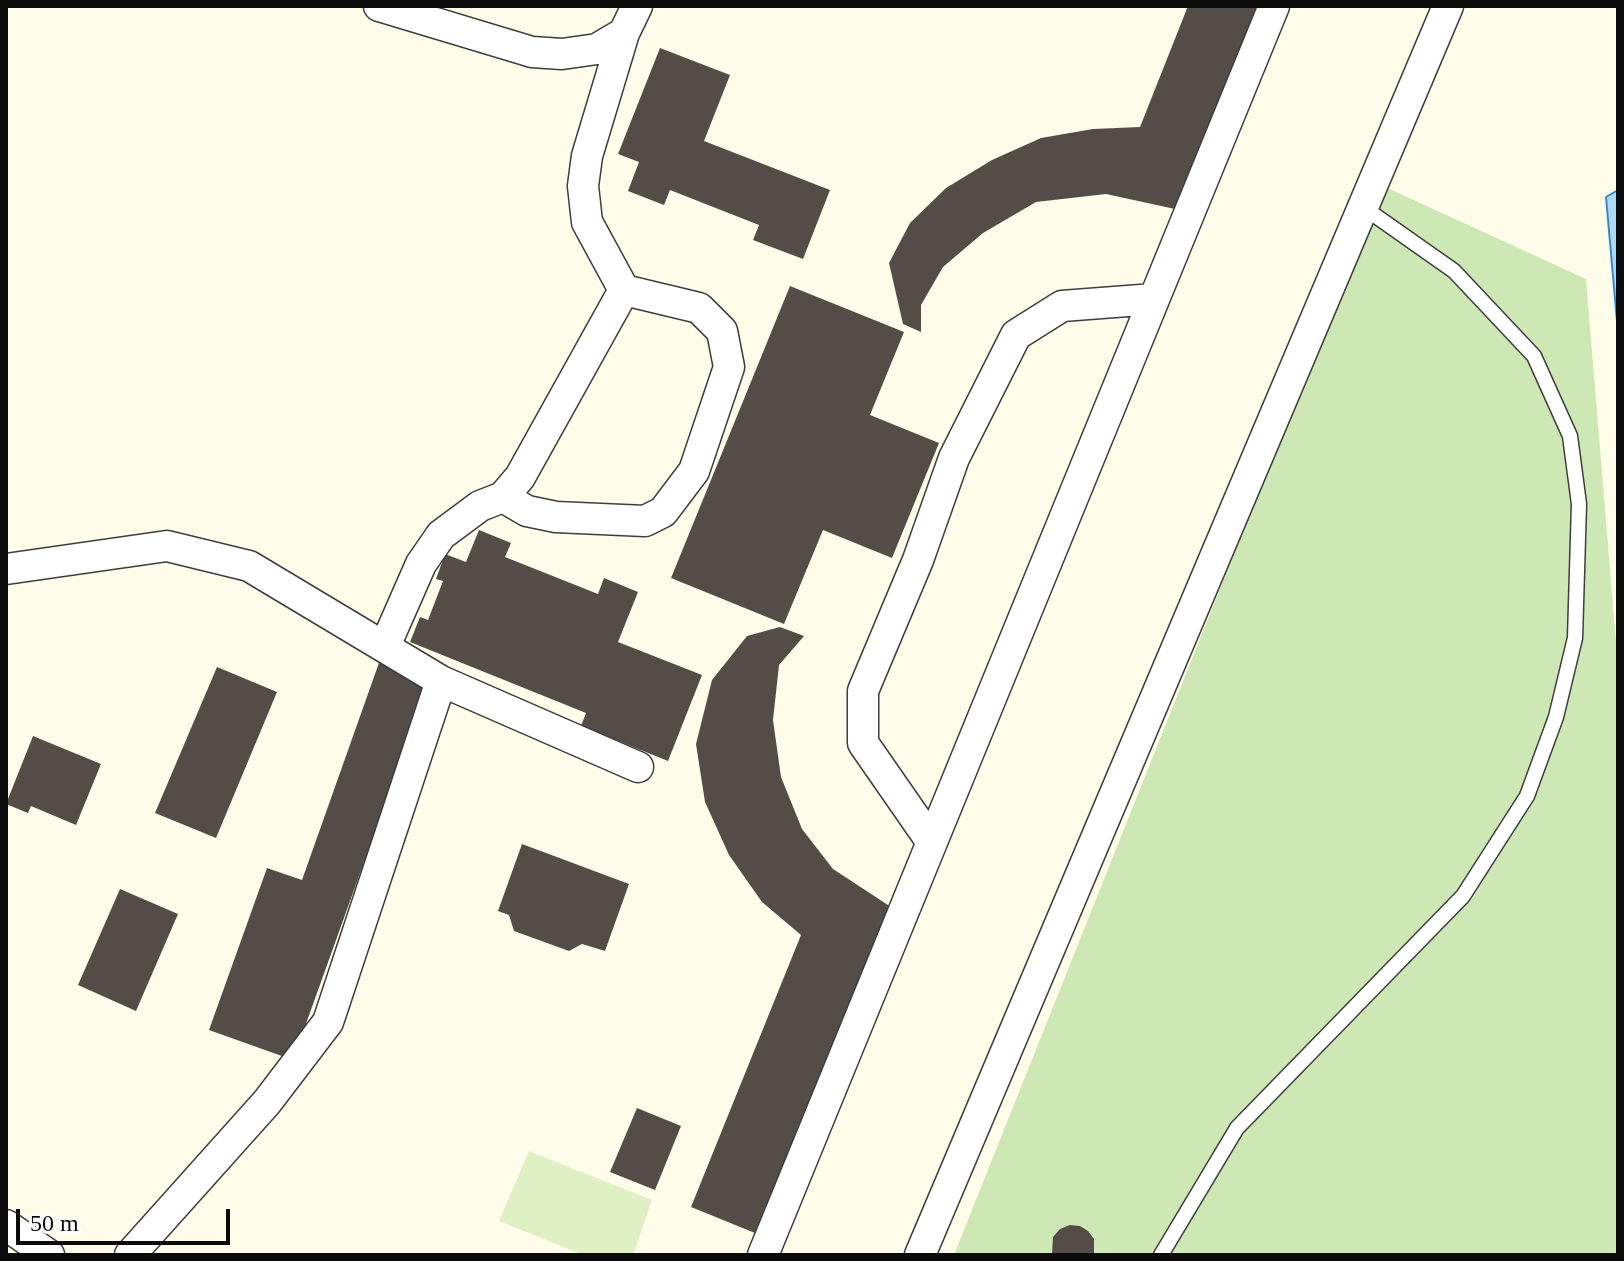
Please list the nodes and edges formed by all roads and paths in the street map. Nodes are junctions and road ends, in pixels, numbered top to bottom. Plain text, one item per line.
1 (379, 6) edge
2 (1274, 6) edge
3 (1448, 6) edge
4 (630, 19) edge
5 (1363, 207) junction
6 (624, 290) junction
7 (1154, 299) junction
8 (503, 497) junction
9 (6, 569) edge
10 (385, 646) junction
11 (441, 681) junction
12 (638, 767) dead end
13 (931, 841) junction
14 (6, 1225) edge
15 (49, 1255) edge
16 (130, 1255) edge
17 (763, 1255) edge
18 (920, 1255) edge
19 (1161, 1255) edge

1 - 4 street
2 - 7 street
3 - 5 street
4 - 6 street
5 - 18 street
5 - 19 lane
6 - 8 street
6 - 8 street
7 - 13 street
7 - 13 street
8 - 10 street
9 - 10 street
10 - 11 street
11 - 12 street
11 - 16 street
13 - 17 street
14 - 15 street

